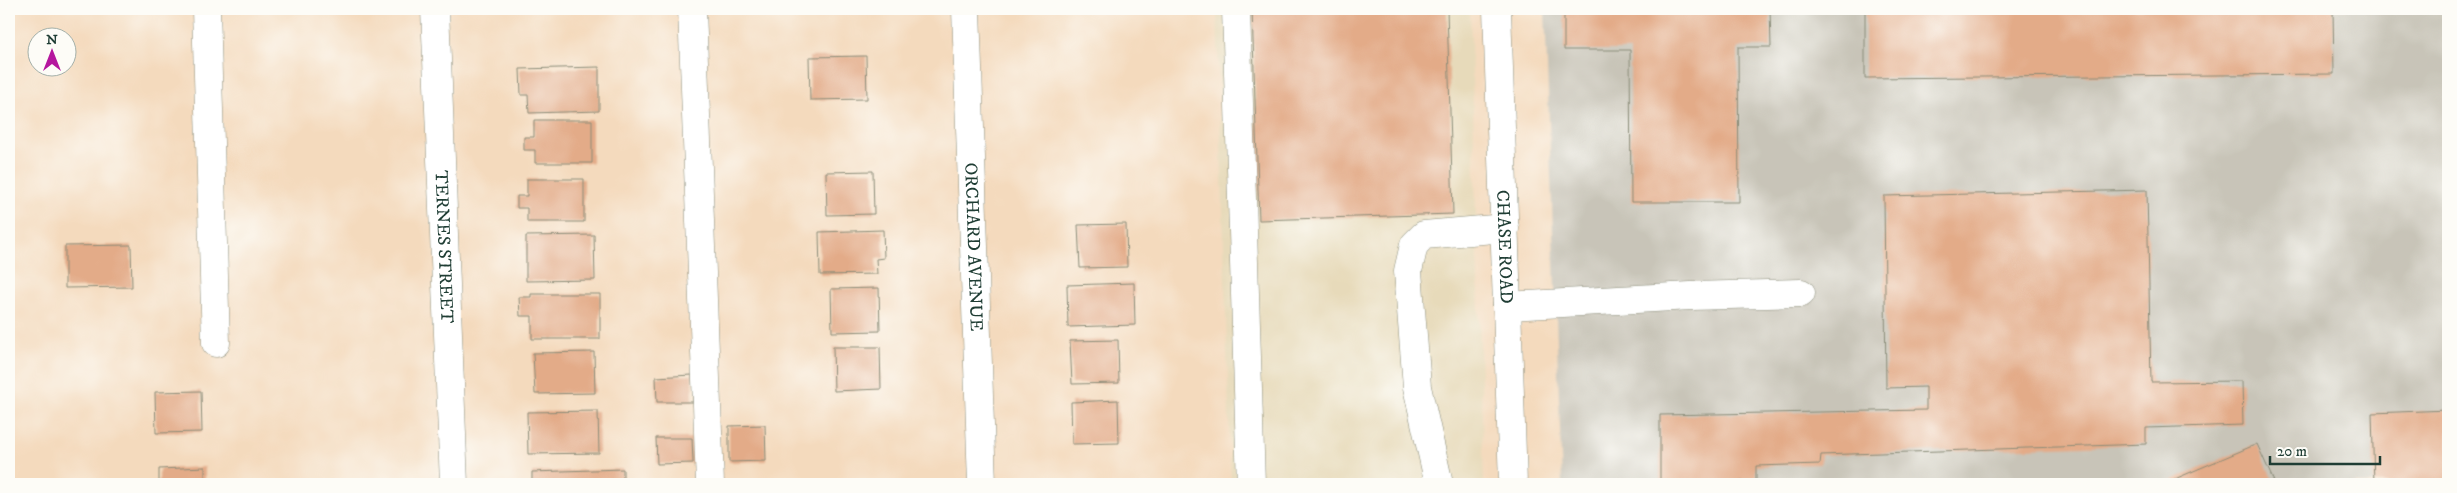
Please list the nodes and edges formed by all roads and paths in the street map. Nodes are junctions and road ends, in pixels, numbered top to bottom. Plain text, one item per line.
1 (206, 9) edge
2 (435, 9) edge
3 (692, 9) edge
4 (966, 9) edge
5 (1236, 9) edge
6 (1497, 9) edge
7 (1505, 228) junction
8 (1801, 293) dead end
9 (1507, 306) junction
10 (216, 343) dead end
11 (454, 484) edge
12 (710, 484) edge
13 (982, 484) edge
14 (1251, 484) edge
15 (1439, 484) edge
16 (1513, 484) edge

1 - 10 street
2 - 11 street, TERNES STREET
3 - 12 street
4 - 13 street, ORCHARD AVENUE
5 - 14 street
6 - 7 street, CHASE ROAD
7 - 9 street, CHASE ROAD
7 - 15 street
8 - 9 street
9 - 16 street, CHASE ROAD

